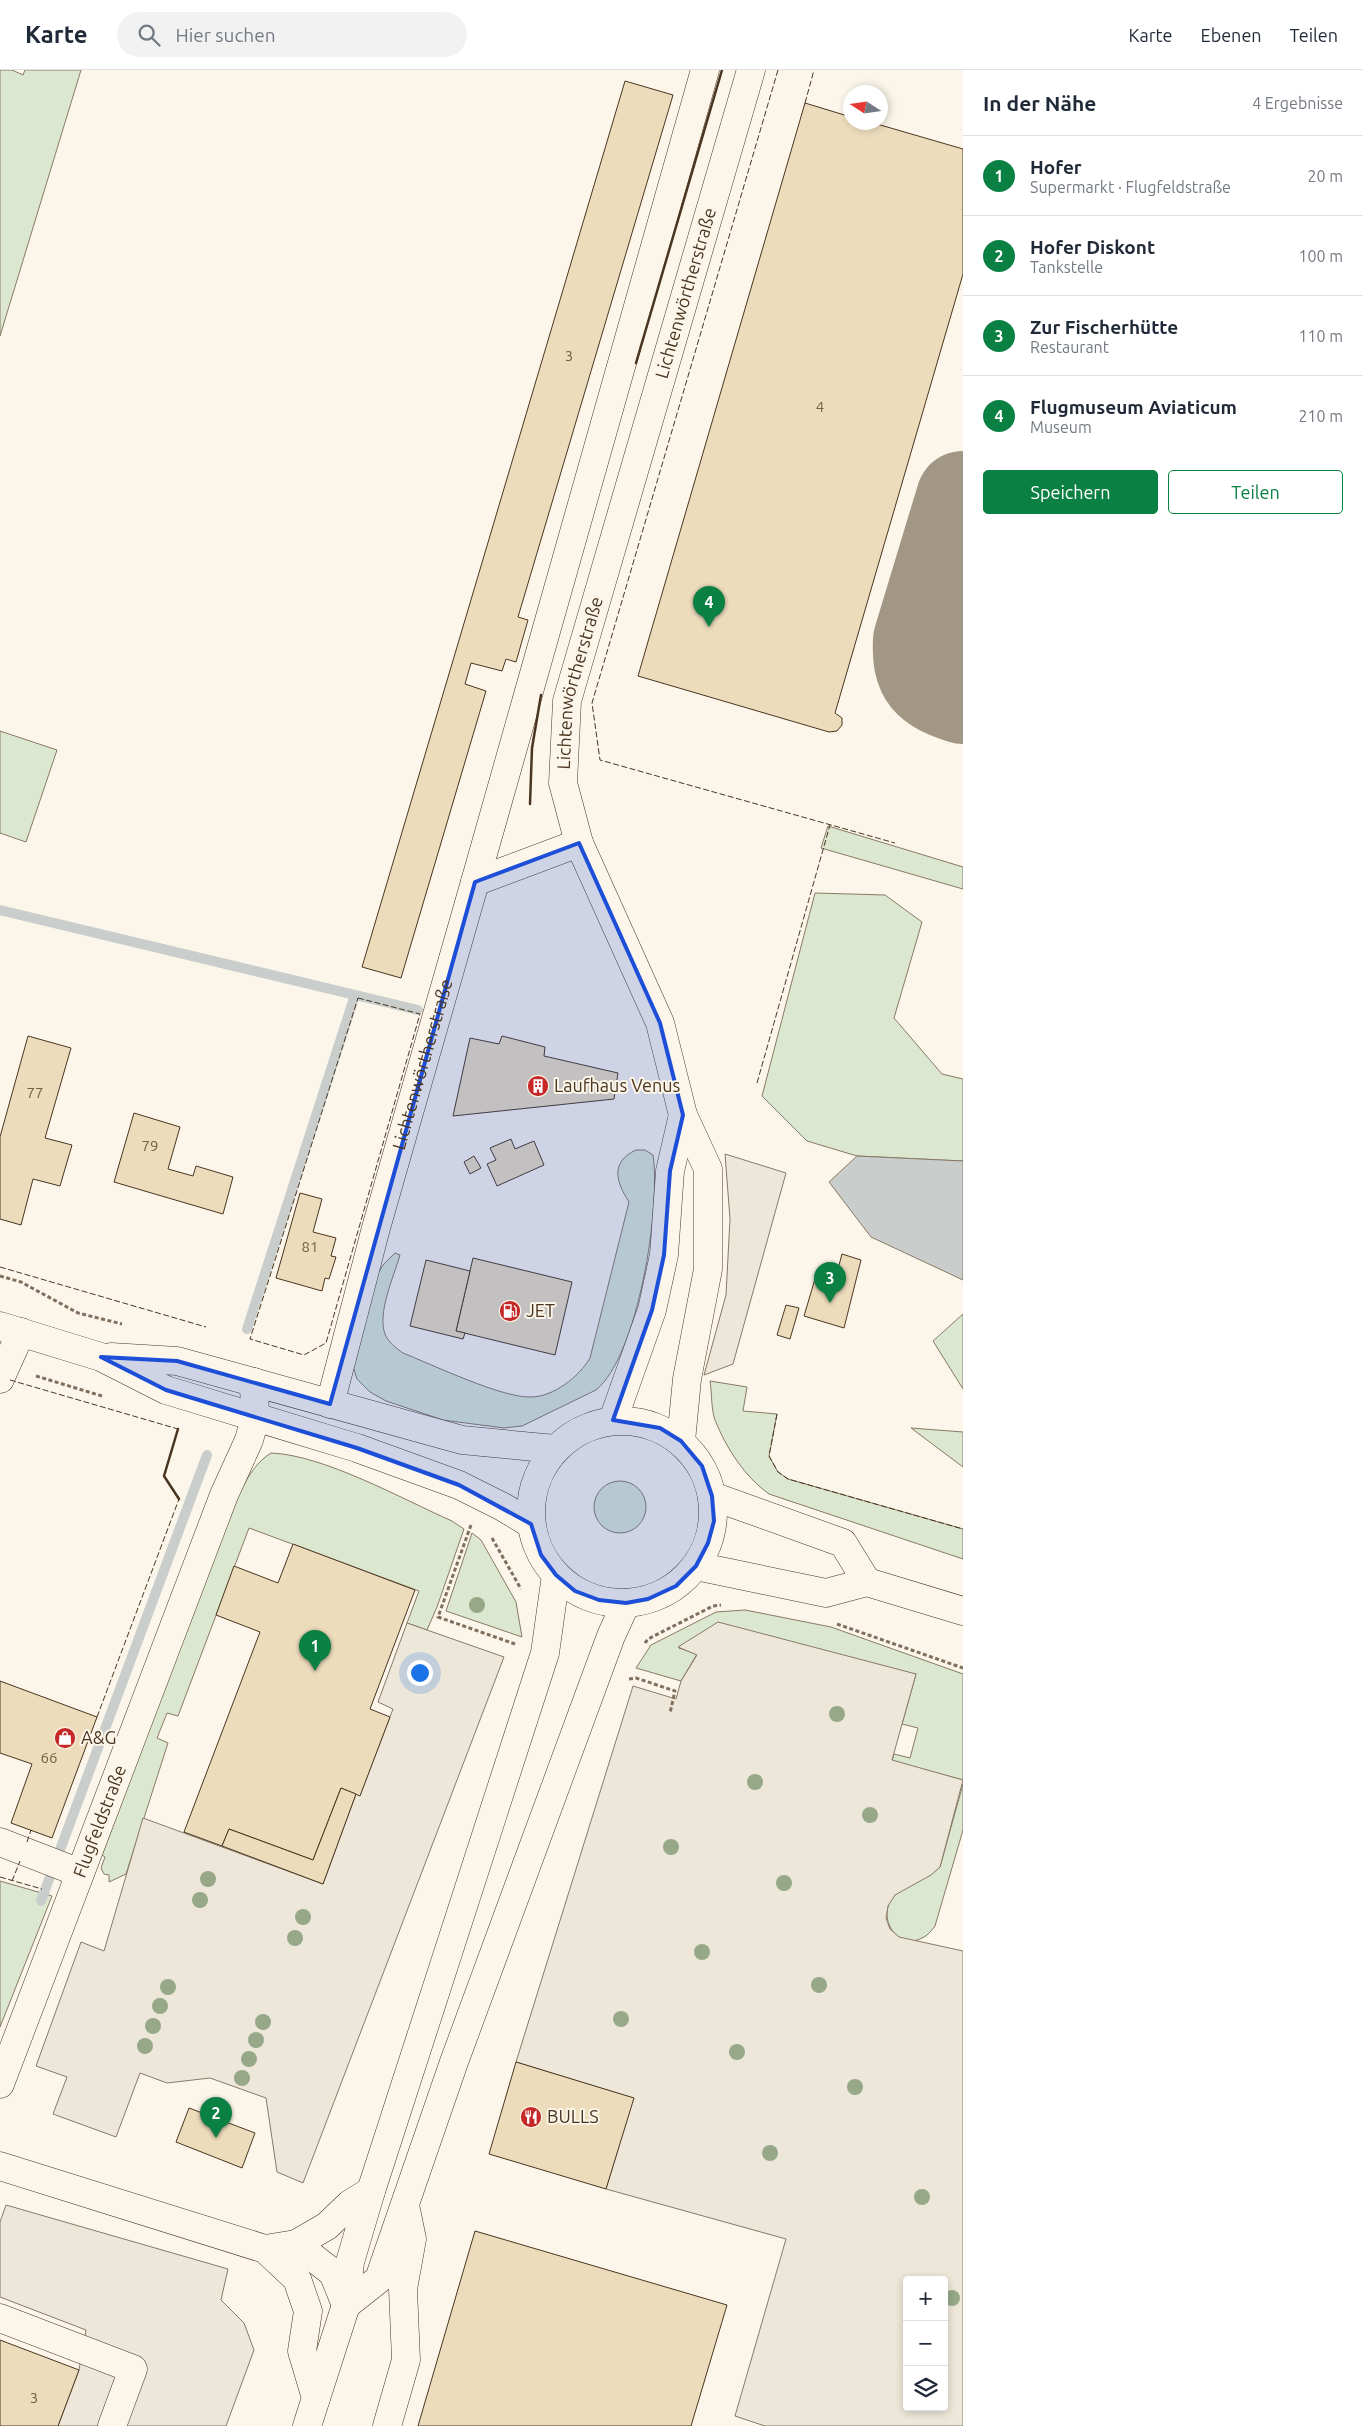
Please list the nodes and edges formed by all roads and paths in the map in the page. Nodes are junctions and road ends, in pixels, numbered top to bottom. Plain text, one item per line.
1 (705, 70) edge
2 (751, 70) edge
3 (579, 843) junction
4 (475, 882) junction
5 (683, 1115) junction
6 (10, 1329) edge
7 (101, 1356) junction
8 (3, 1373) edge
9 (254, 1382) junction
10 (109, 1398) dead end
11 (330, 1404) junction
12 (256, 1418) junction
13 (613, 1420) junction
14 (681, 1441) junction
15 (555, 1449) junction
16 (712, 1496) junction
17 (473, 1520) dead end
18 (531, 1524) junction
19 (490, 1534) dead end
20 (696, 1566) junction
21 (556, 1575) junction
22 (867, 1582) junction
23 (526, 1598) dead end
24 (626, 1604) junction
25 (729, 1604) dead end
26 (963, 1611) edge
27 (833, 1622) dead end
28 (519, 1645) dead end
29 (643, 1645) dead end
30 (963, 1668) edge
31 (623, 1679) dead end
32 (670, 1714) dead end
33 (0, 1842) edge
34 (66, 1874) junction
35 (0, 2084) edge
36 (0, 2166) edge
37 (371, 2191) junction
38 (405, 2204) junction
39 (296, 2244) junction
40 (265, 2249) junction
41 (346, 2305) junction
42 (0, 2318) edge
43 (316, 2398) junction
44 (112, 2426) edge
45 (307, 2426) edge
46 (387, 2426) edge

1 - 4 main road, Lichtenwörtherstraße
2 - 3 main road, Lichtenwörtherstraße
3 - 4 main road
3 - 5 main road, Lichtenwörtherstraße
4 - 11 main road, Lichtenwörtherstraße
5 - 13 main road
5 - 14 main road, Lichtenwörtherstraße
6 - 7 main road
6 - 8 main road
7 - 9 main road
7 - 12 main road
8 - 10 path
9 - 11 main road
9 - 12 main road
11 - 15 main road
12 - 18 main road
12 - 34 main road, Flugfeldstraße
13 - 14 main road
13 - 15 main road
14 - 16 main road
15 - 18 main road
16 - 20 main road
16 - 22 main road
17 - 28 path
18 - 21 main road
19 - 23 path
20 - 22 main road
20 - 24 main road
21 - 24 main road
21 - 37 main road
22 - 26 main road
24 - 38 main road
25 - 29 path
27 - 30 path
31 - 32 path
33 - 34 main road
34 - 35 main road, Flugfeldstraße
36 - 40 main road
37 - 39 main road
37 - 41 main road
38 - 41 main road
38 - 46 main road
39 - 40 main road
39 - 41 main road
40 - 43 main road
41 - 43 main road
42 - 44 main road
43 - 45 main road

